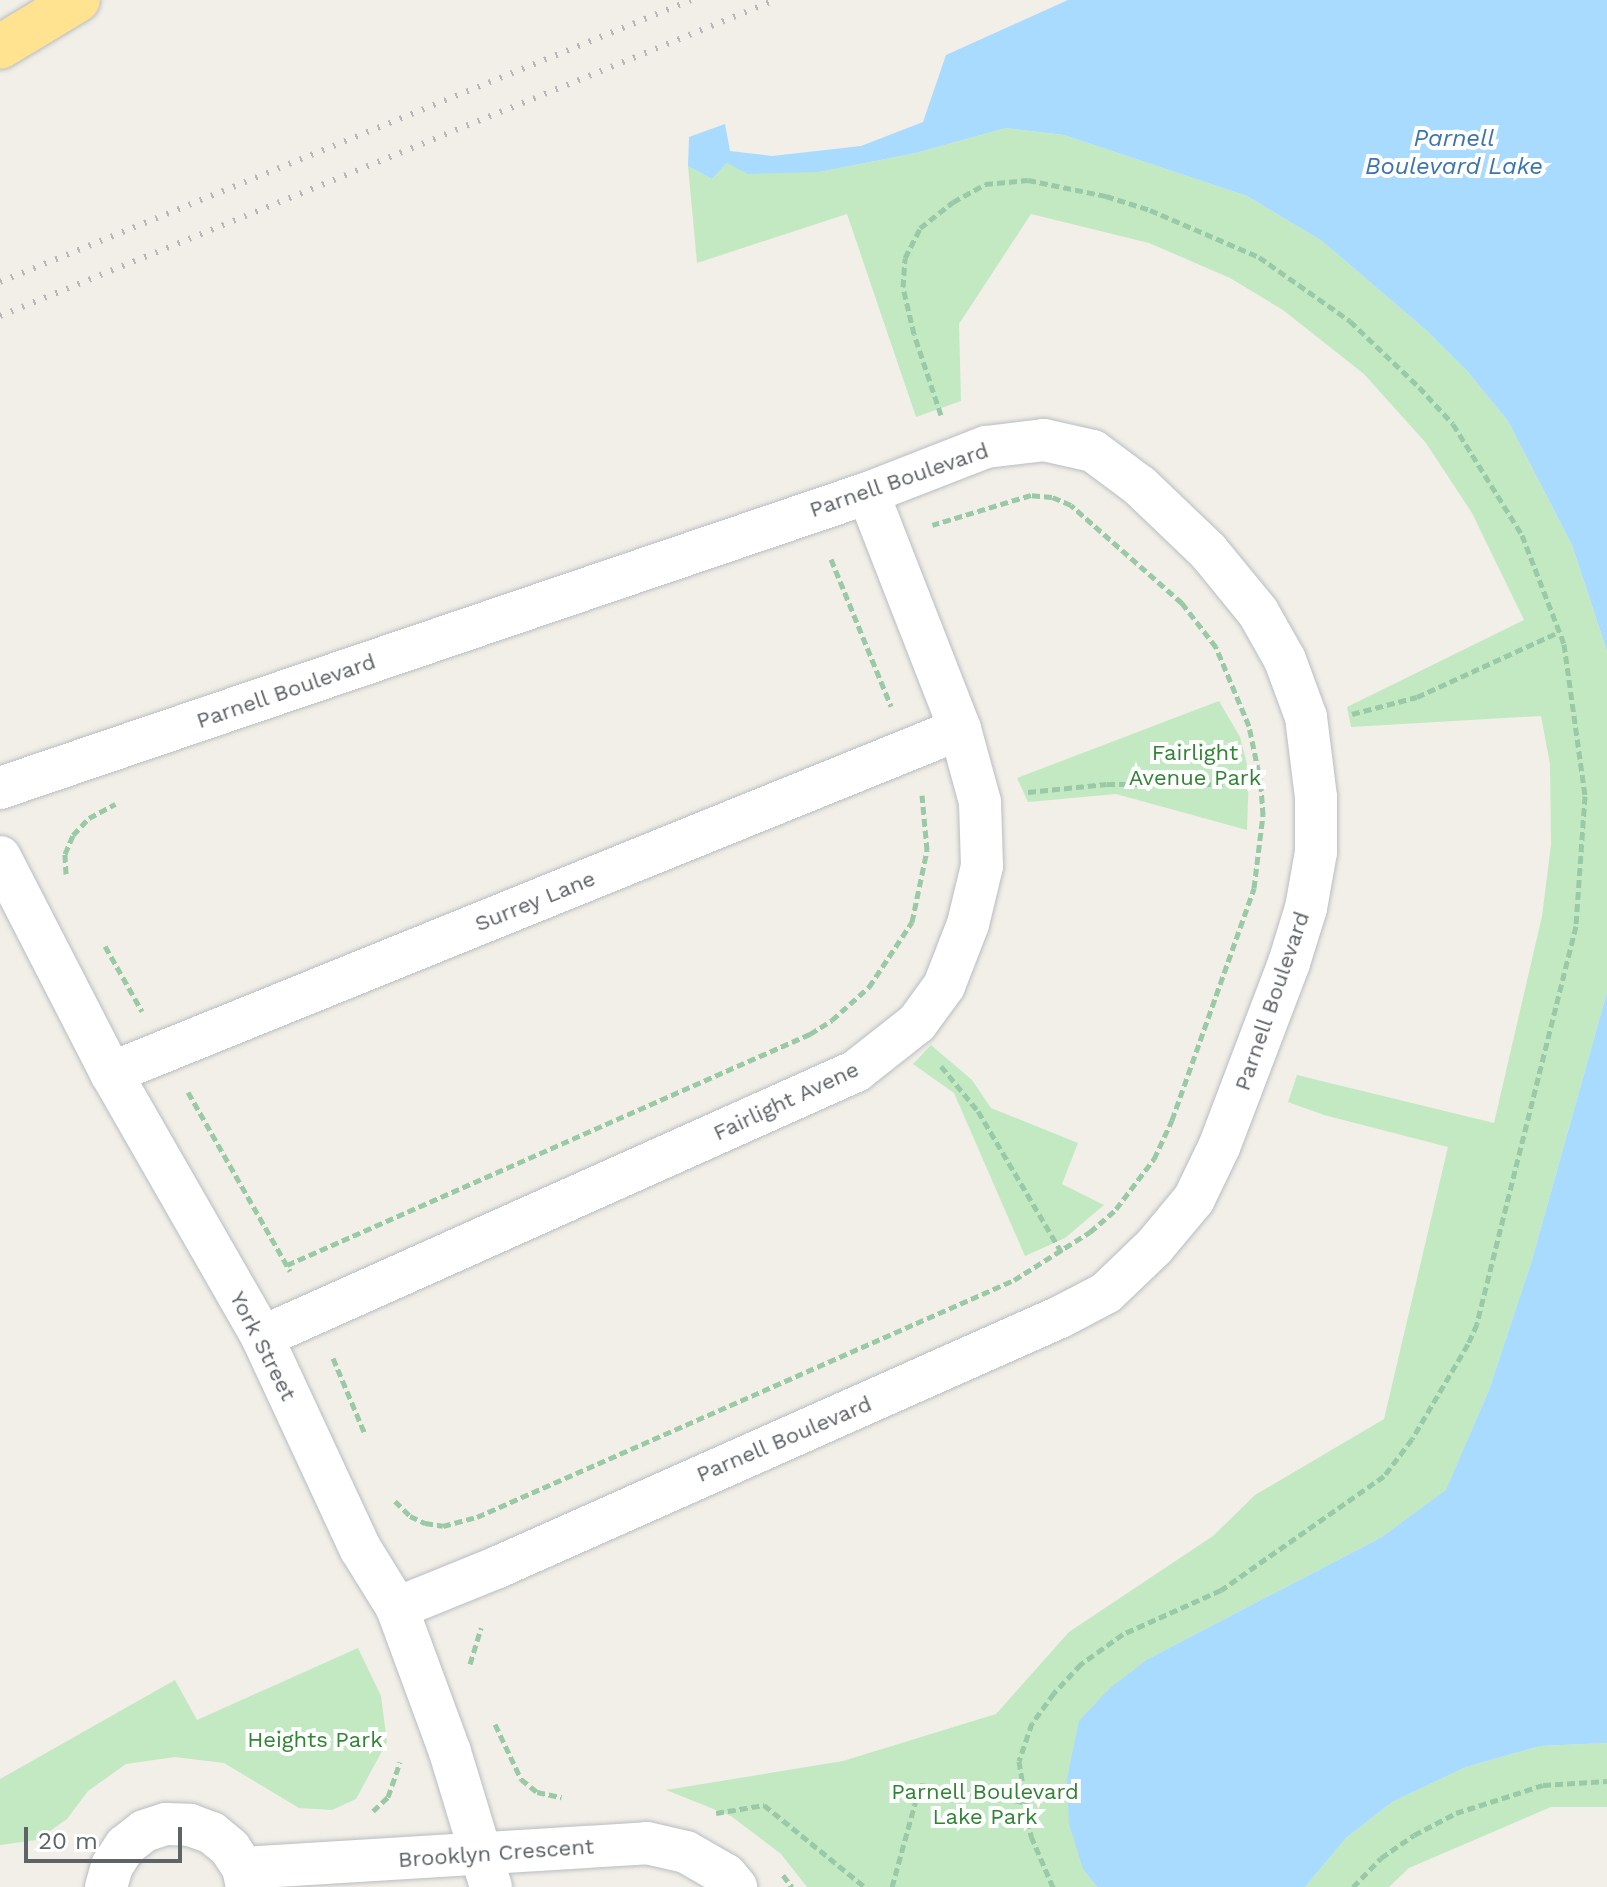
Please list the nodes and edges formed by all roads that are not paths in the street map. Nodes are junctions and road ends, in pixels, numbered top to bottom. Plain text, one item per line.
1 (78, 0) edge
2 (0, 47) edge
3 (868, 493) junction
4 (960, 729) junction
5 (0, 788) edge
6 (0, 857) edge
7 (111, 1073) junction
8 (262, 1337) junction
9 (397, 1608) junction
10 (487, 1870) edge
11 (245, 1878) edge
12 (106, 1887) edge
13 (736, 1887) edge

1 - 2 highway
3 - 4 street, Fairlight Avene
3 - 5 street, Parnell Boulevard
3 - 9 street, Parnell Boulevard
4 - 7 street, Surrey Lane
4 - 8 street, Fairlight Avene
6 - 7 street, York Street
7 - 8 street, York Street
8 - 9 street, York Street
9 - 10 street, York Street
10 - 11 street, Brooklyn Crescent
10 - 13 street, Brooklyn Crescent
11 - 12 street

